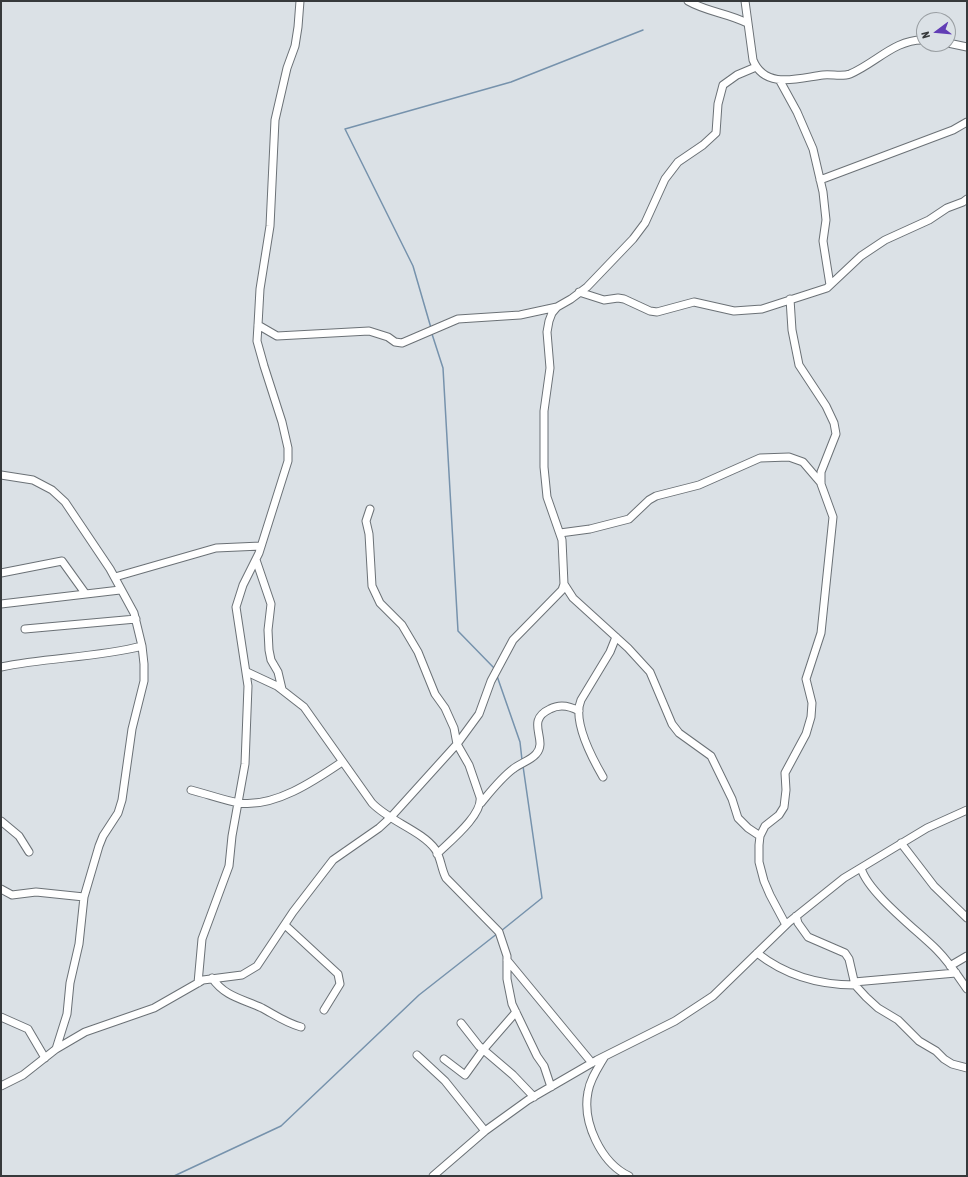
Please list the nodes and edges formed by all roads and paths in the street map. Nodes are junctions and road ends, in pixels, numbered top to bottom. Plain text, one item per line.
1 (300, 1) edge
2 (688, 1) edge
3 (745, 1) edge
4 (747, 23) junction
5 (916, 40) edge
6 (956, 45) edge
7 (967, 47) edge
8 (756, 67) junction
9 (780, 81) junction
10 (967, 122) edge
11 (820, 180) junction
12 (966, 200) edge
13 (830, 285) junction
14 (580, 292) junction
15 (790, 299) junction
16 (557, 307) junction
17 (258, 325) junction
18 (1, 475) edge
19 (821, 484) junction
20 (370, 509) dead end
21 (560, 533) junction
22 (261, 546) junction
23 (256, 560) junction
24 (1, 573) edge
25 (115, 578) junction
26 (564, 584) junction
27 (120, 590) junction
28 (85, 593) junction
29 (1, 604) edge
30 (136, 619) junction
31 (25, 629) dead end
32 (616, 637) junction
33 (142, 646) junction
34 (1, 667) edge
35 (247, 672) junction
36 (282, 689) junction
37 (579, 711) junction
38 (457, 744) junction
39 (342, 762) junction
40 (603, 777) dead end
41 (191, 790) dead end
42 (238, 803) junction
43 (481, 803) junction
44 (967, 810) edge
45 (390, 817) junction
46 (1, 821) edge
47 (760, 836) junction
48 (901, 843) junction
49 (29, 852) dead end
50 (437, 854) junction
51 (861, 868) junction
52 (1, 889) edge
53 (84, 897) junction
54 (796, 916) junction
55 (967, 918) edge
56 (285, 925) junction
57 (786, 925) junction
58 (757, 953) junction
59 (967, 956) edge
60 (507, 960) junction
61 (950, 966) junction
62 (956, 973) junction
63 (212, 978) junction
64 (198, 983) junction
65 (854, 984) junction
66 (967, 989) edge
67 (324, 1010) dead end
68 (516, 1012) junction
69 (1, 1017) edge
70 (461, 1023) dead end
71 (301, 1027) dead end
72 (56, 1048) junction
73 (483, 1050) junction
74 (417, 1055) dead end
75 (605, 1056) junction
76 (46, 1058) junction
77 (444, 1059) dead end
78 (592, 1063) junction
79 (967, 1068) edge
80 (1, 1086) edge
81 (551, 1087) junction
82 (534, 1097) junction
83 (485, 1130) junction
84 (433, 1176) edge
85 (629, 1176) edge

1 - 17 street
2 - 4 street
3 - 4 street
4 - 8 street
5 - 9 street
6 - 7 street
8 - 9 street
8 - 14 street
9 - 11 street
10 - 11 street
11 - 13 street
12 - 13 street
13 - 15 street
14 - 15 street
14 - 16 street
15 - 19 street
16 - 17 street
16 - 21 street
17 - 22 street
18 - 25 street
19 - 21 street
19 - 47 street
20 - 38 street
21 - 26 street
22 - 23 street
22 - 25 street
23 - 35 street
23 - 36 street
24 - 28 street
25 - 27 street
26 - 32 street
26 - 38 street
27 - 28 street
27 - 30 street
28 - 29 street
30 - 31 street
30 - 33 street
32 - 37 street
32 - 47 street
33 - 34 street
33 - 53 street
35 - 36 street
35 - 42 street
36 - 39 street
37 - 40 street
37 - 43 street
38 - 43 street
38 - 45 street
39 - 42 street
39 - 45 street
41 - 42 street
42 - 64 street
43 - 50 street
44 - 48 street
45 - 50 street
45 - 56 street
46 - 49 street
47 - 57 street
48 - 51 street
48 - 55 street
50 - 60 street
51 - 54 street
51 - 61 street
52 - 53 street
53 - 72 street
54 - 57 street
54 - 65 street
56 - 63 street
56 - 67 street
57 - 58 street
58 - 65 street
58 - 75 street
59 - 61 street
60 - 68 street
60 - 78 street
61 - 62 street
62 - 65 street
62 - 66 street
63 - 64 street
63 - 71 street
64 - 72 street
65 - 79 street
68 - 73 street
68 - 81 street
69 - 76 street
70 - 73 street
72 - 76 street
73 - 77 street
73 - 82 street
74 - 83 street
75 - 78 street
75 - 85 street
76 - 80 street
78 - 81 street
81 - 82 street
82 - 83 street
83 - 84 street

